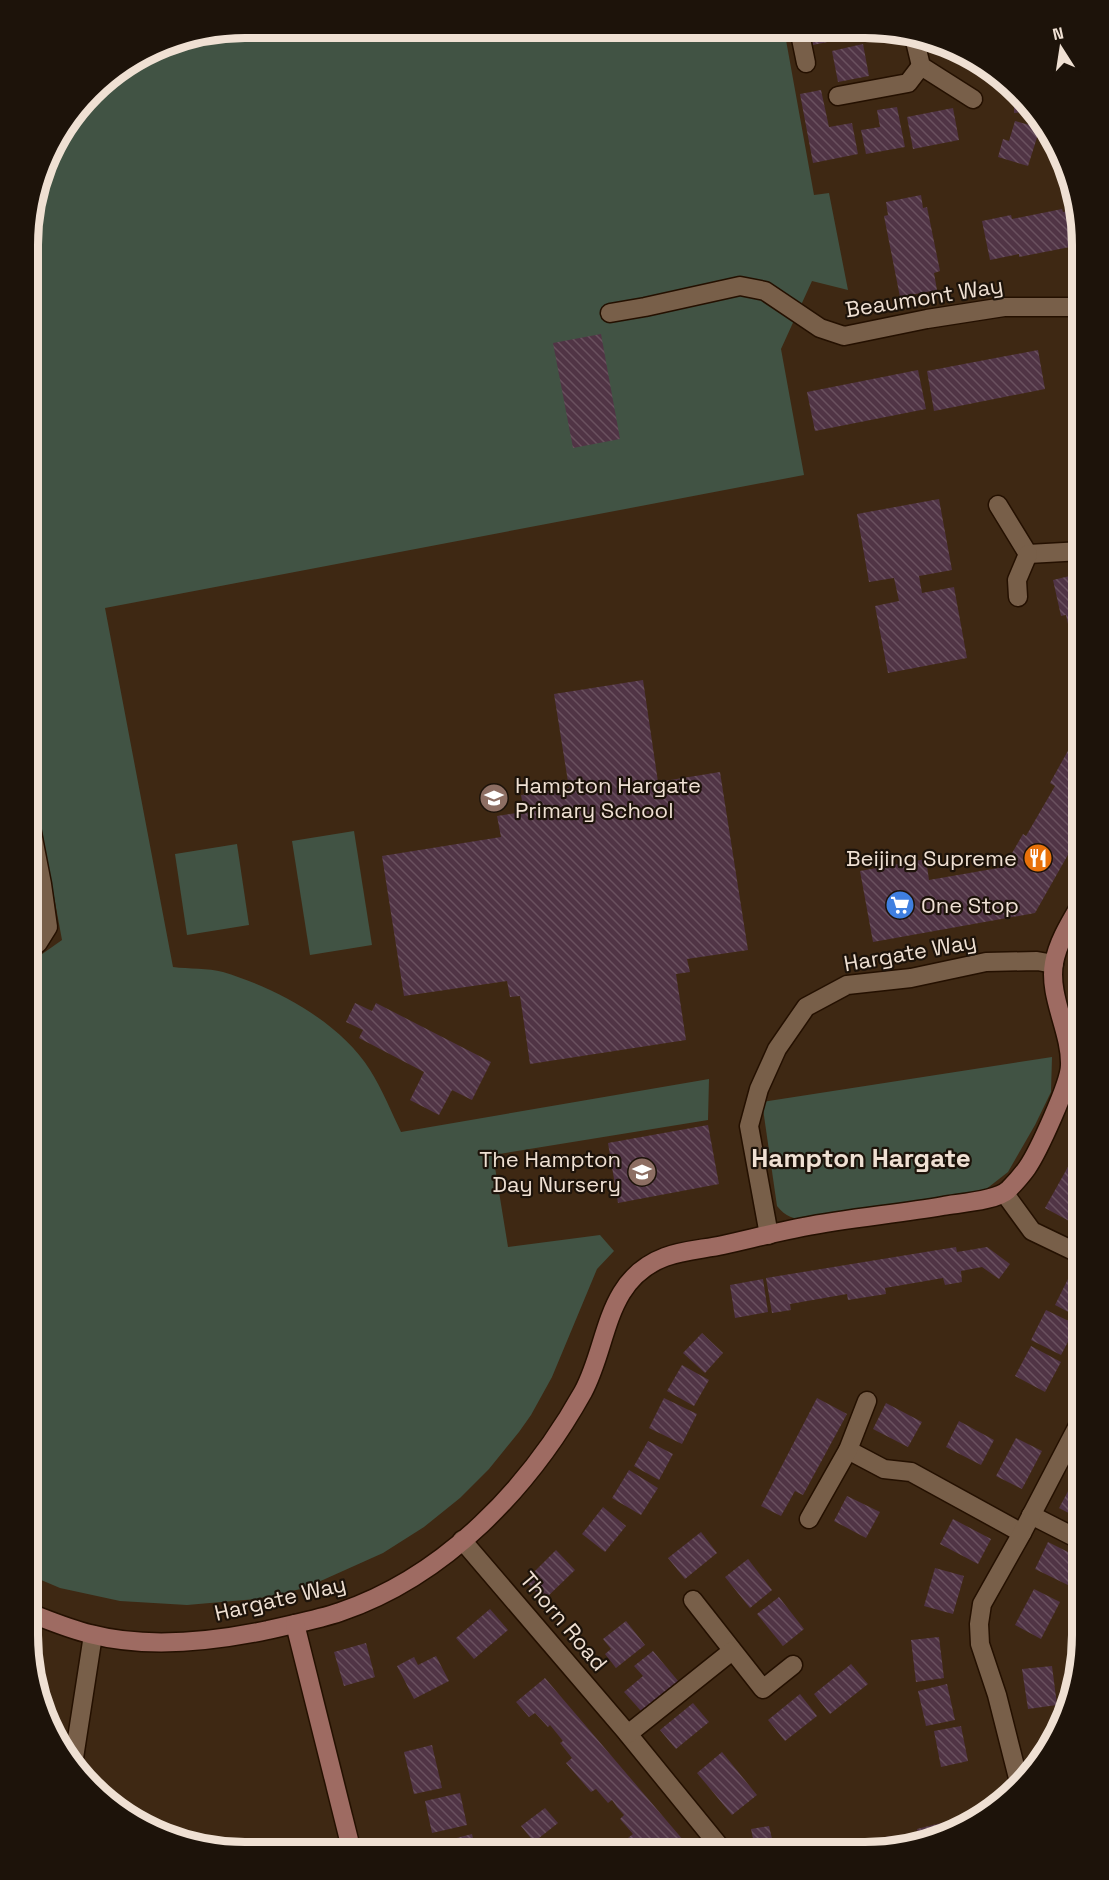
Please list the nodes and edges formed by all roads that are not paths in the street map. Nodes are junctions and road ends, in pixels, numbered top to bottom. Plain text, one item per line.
1 (801, 38) edge
2 (916, 44) edge
3 (806, 63) dead end
4 (921, 66) junction
5 (838, 96) dead end
6 (973, 99) dead end
7 (1072, 307) edge
8 (610, 313) dead end
9 (998, 505) dead end
10 (1072, 552) edge
11 (1028, 554) junction
12 (1018, 597) dead end
13 (38, 863) edge
14 (1072, 921) edge
15 (38, 943) edge
16 (1054, 964) junction
17 (1005, 1194) junction
18 (769, 1235) junction
19 (1071, 1250) edge
20 (867, 1401) dead end
21 (1071, 1439) edge
22 (848, 1450) junction
23 (1031, 1515) junction
24 (809, 1519) dead end
25 (1022, 1533) junction
26 (1071, 1535) edge
27 (462, 1540) junction
28 (693, 1600) dead end
29 (38, 1616) edge
30 (295, 1624) junction
31 (93, 1635) junction
32 (732, 1651) junction
33 (793, 1665) dead end
34 (627, 1734) junction
35 (75, 1754) edge
36 (1017, 1775) edge
37 (350, 1843) edge
38 (716, 1843) edge

1 - 3 street
2 - 4 street
4 - 5 street
4 - 6 street
7 - 8 street, Beaumont Way
9 - 11 street
10 - 11 street
11 - 12 street
13 - 15 street
14 - 16 street
16 - 17 street
16 - 18 street, Hargate Way
17 - 18 street, Hargate Way
17 - 19 street
18 - 27 street, Hargate Way
20 - 22 street
21 - 23 street
22 - 24 street
22 - 25 street
23 - 25 street
23 - 26 street
25 - 36 street
27 - 30 street, Hargate Way
27 - 34 street, Thorn Road
28 - 32 street
29 - 31 street, Hargate Way
30 - 31 street, Hargate Way
30 - 37 street
31 - 35 street
32 - 33 street
32 - 34 street
34 - 38 street, Thorn Road

